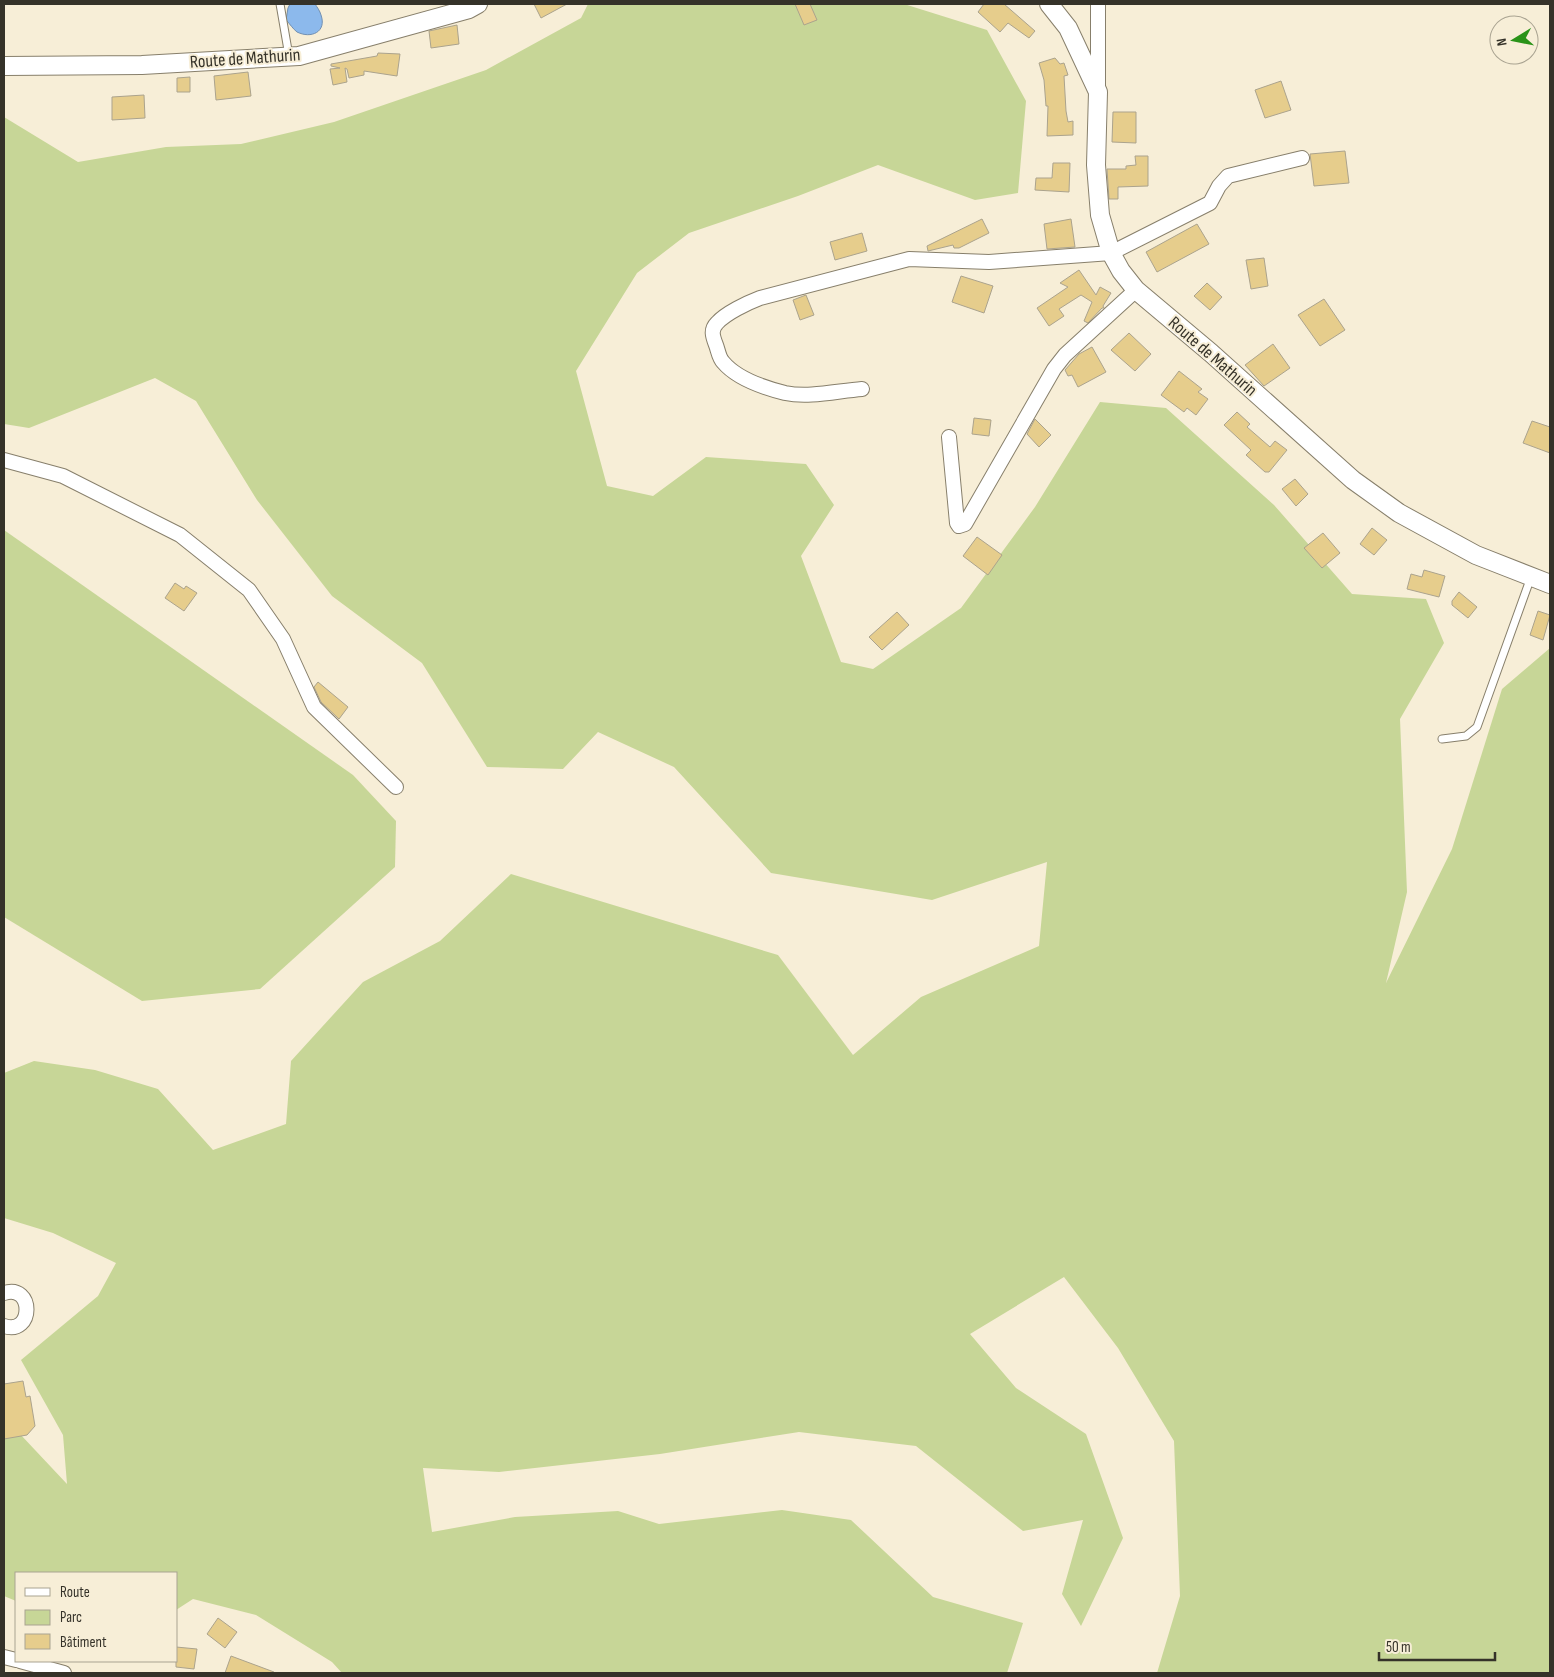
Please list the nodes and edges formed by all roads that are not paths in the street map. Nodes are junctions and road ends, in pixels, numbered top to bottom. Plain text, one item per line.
1 (280, 4) edge
2 (478, 4) edge
3 (1049, 4) edge
4 (1098, 4) edge
5 (290, 56) junction
6 (7, 63) edge
7 (1098, 92) junction
8 (1302, 158) dead end
9 (1111, 254) junction
10 (1136, 290) junction
11 (862, 389) dead end
12 (949, 437) dead end
13 (4, 460) edge
14 (1531, 577) junction
15 (1550, 584) edge
16 (1442, 739) dead end
17 (396, 786) dead end
18 (4, 1293) edge
19 (4, 1326) edge
20 (25, 1662) edge
21 (64, 1673) edge

1 - 5 lane
2 - 5 street, Route de Mathurin
3 - 7 street, Route de Mathurin
4 - 7 street
5 - 6 street, Route de Mathurin
7 - 9 street, Route de Mathurin
8 - 9 street
9 - 10 street, Route de Mathurin
9 - 11 street
10 - 12 street
10 - 14 street, Route de Mathurin
13 - 17 street
14 - 15 street, Route de Mathurin
14 - 16 lane
18 - 19 street
20 - 21 street

